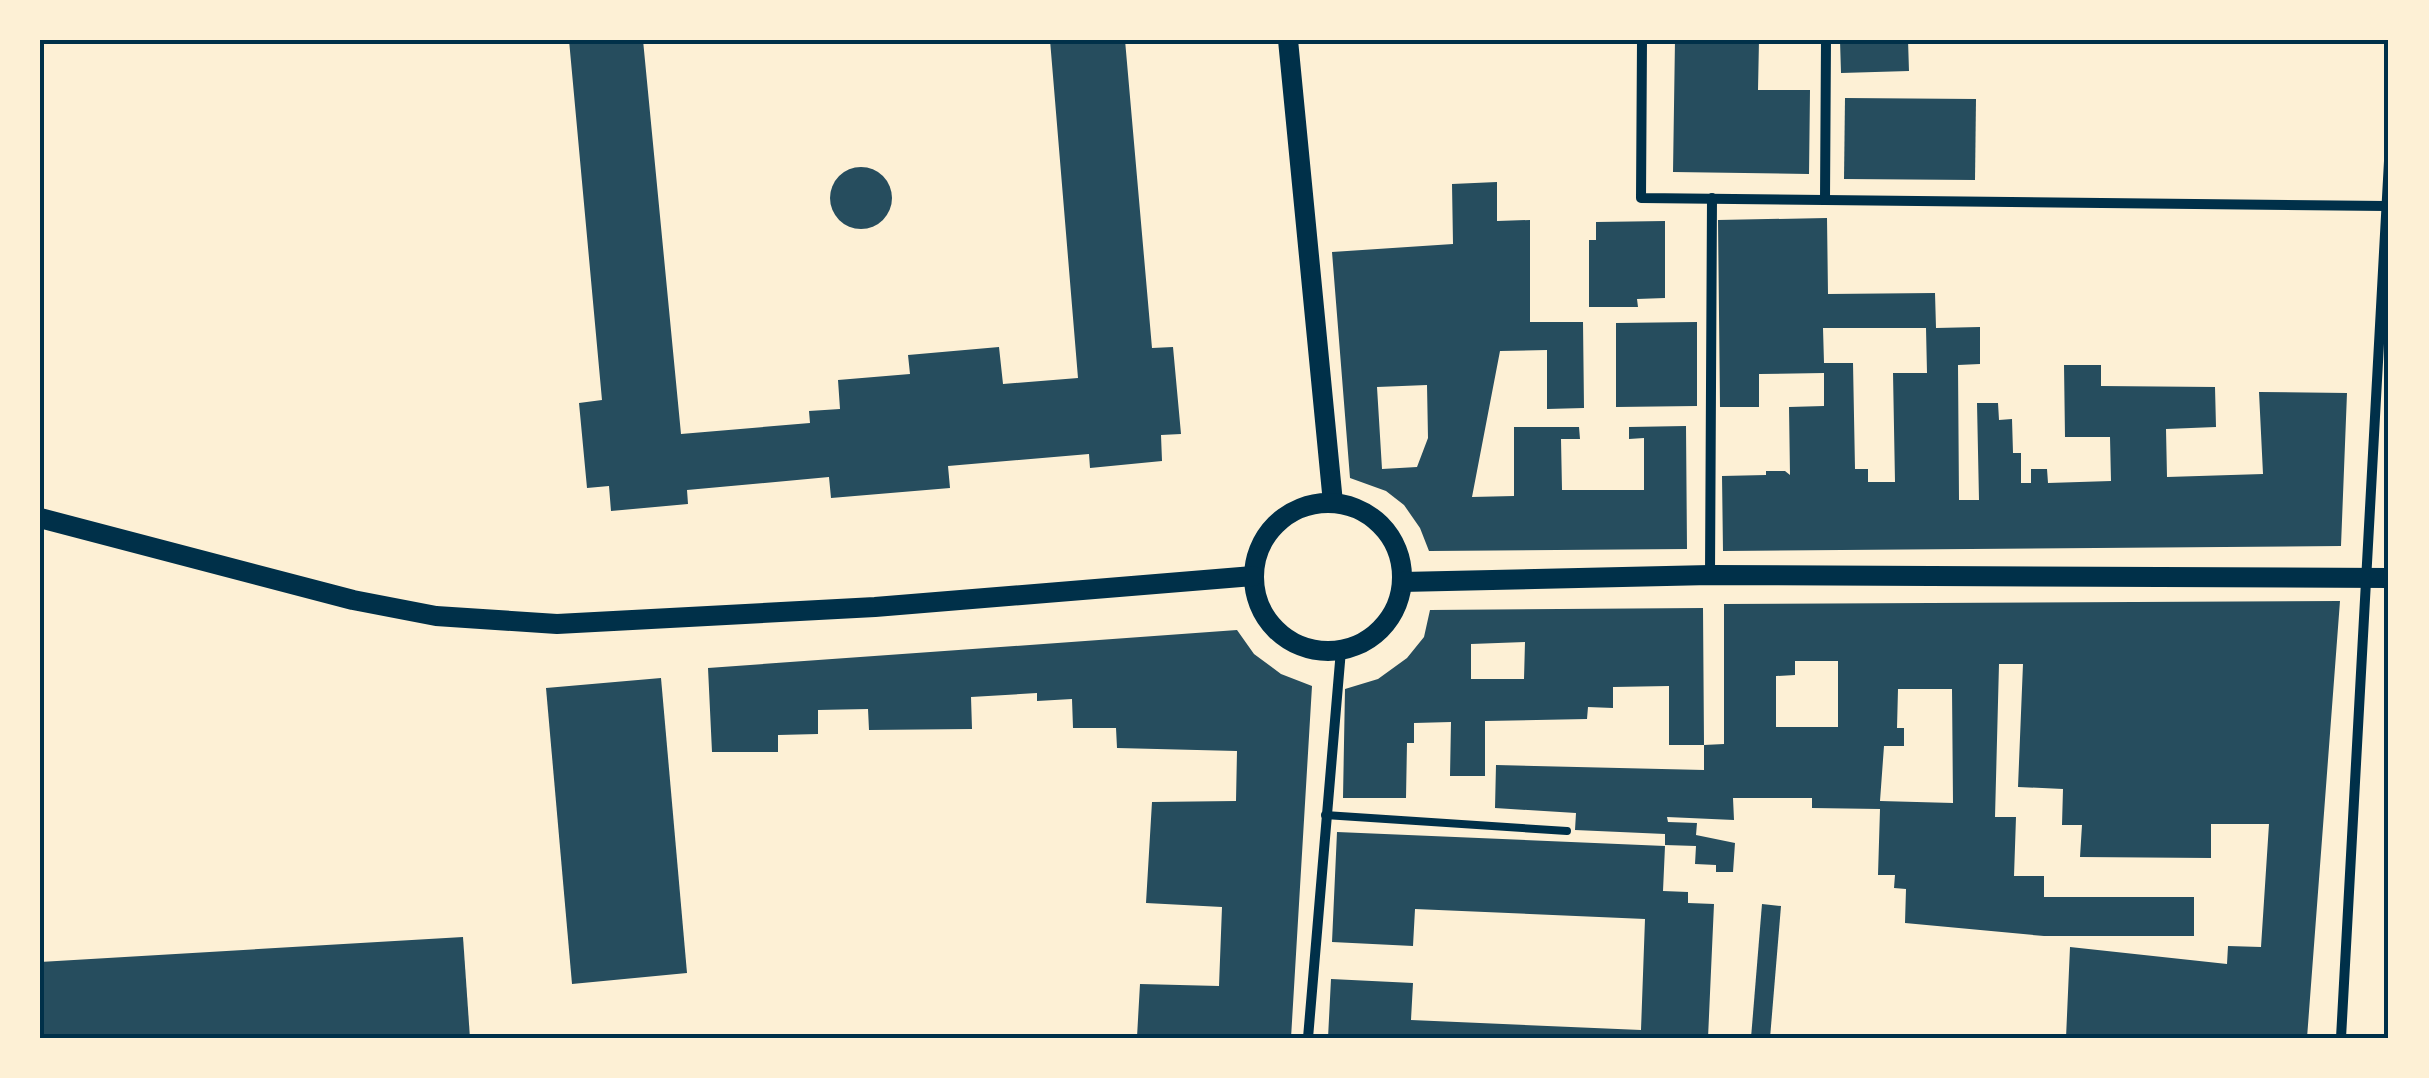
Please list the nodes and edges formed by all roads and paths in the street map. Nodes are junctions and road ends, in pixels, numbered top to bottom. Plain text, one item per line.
1 (1288, 40) edge
2 (1642, 40) edge
3 (1826, 40) edge
4 (2389, 161) edge
5 (1712, 198) junction
6 (1824, 199) junction
7 (2386, 206) junction
8 (1334, 502) junction
9 (40, 518) edge
10 (1710, 575) junction
11 (1253, 576) junction
12 (2366, 578) junction
13 (2389, 578) edge
14 (1402, 582) junction
15 (1341, 650) junction
16 (1325, 815) junction
17 (1567, 831) dead end
18 (1308, 1038) edge
19 (2342, 1038) edge

1 - 8 main road
2 - 5 street
3 - 6 street
4 - 7 street
5 - 6 street
5 - 10 street
6 - 7 street
7 - 12 street
8 - 11 main road
8 - 14 main road
9 - 11 main road
10 - 12 main road
10 - 14 main road
11 - 15 main road
12 - 13 main road
12 - 19 street
14 - 15 main road
15 - 16 street
16 - 17 lane
16 - 18 street

